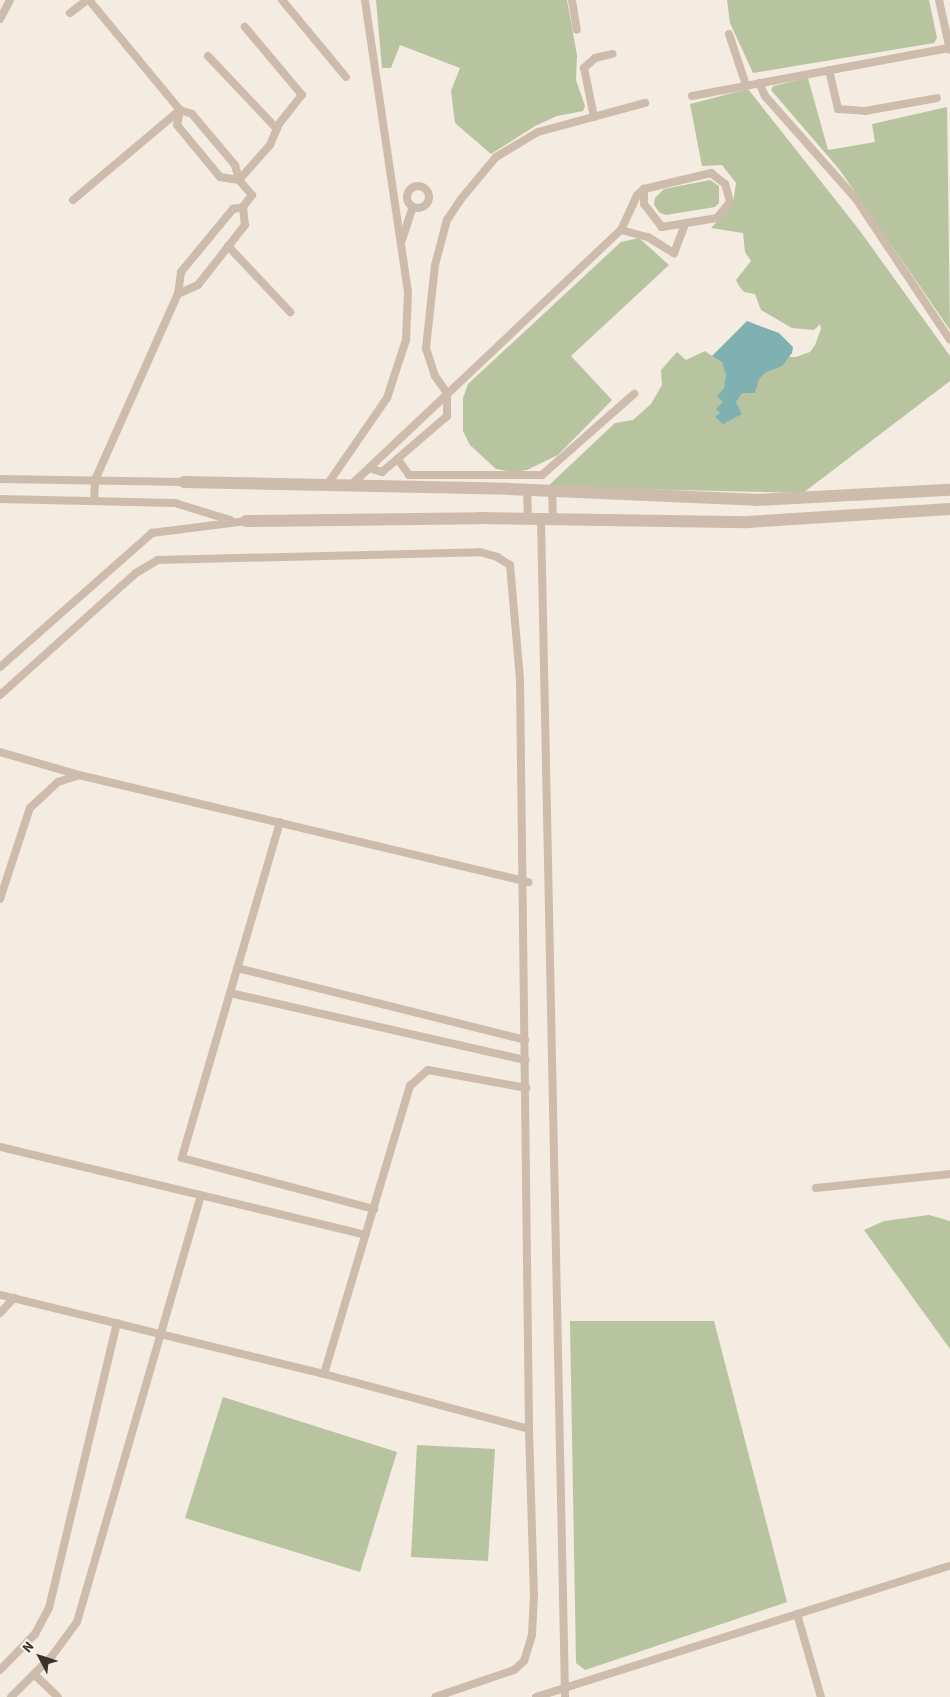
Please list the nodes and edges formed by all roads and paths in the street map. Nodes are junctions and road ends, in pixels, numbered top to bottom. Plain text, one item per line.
1 (10, 0) edge
2 (88, 0) edge
3 (282, 0) edge
4 (365, 0) edge
5 (572, 0) edge
6 (939, 0) edge
7 (70, 13) dead end
8 (0, 19) edge
9 (245, 27) dead end
10 (577, 30) dead end
11 (730, 34) dead end
12 (950, 50) edge
13 (613, 54) dead end
14 (208, 56) dead end
15 (829, 70) junction
16 (346, 77) dead end
17 (759, 83) junction
18 (746, 85) junction
19 (692, 96) dead end
20 (938, 98) dead end
21 (645, 103) dead end
22 (180, 110) junction
23 (594, 117) junction
24 (276, 129) junction
25 (239, 180) junction
26 (644, 189) junction
27 (73, 200) dead end
28 (243, 207) junction
29 (413, 207) dead end
30 (686, 225) junction
31 (621, 230) junction
32 (401, 242) junction
33 (228, 246) junction
34 (178, 294) junction
35 (290, 312) dead end
36 (950, 340) edge
37 (447, 393) junction
38 (634, 394) dead end
39 (399, 461) junction
40 (369, 468) junction
41 (0, 479) edge
42 (96, 480) junction
43 (184, 482) joint
44 (327, 485) junction
45 (351, 486) junction
46 (527, 490) junction
47 (950, 490) edge
48 (552, 491) junction
49 (0, 499) edge
50 (94, 501) junction
51 (950, 508) edge
52 (528, 519) junction
53 (547, 519) junction
54 (239, 521) junction
55 (0, 667) edge
56 (0, 695) edge
57 (0, 752) edge
58 (79, 775) junction
59 (280, 822) junction
60 (525, 881) junction
61 (0, 899) edge
62 (237, 968) junction
63 (230, 992) junction
64 (525, 1040) junction
65 (525, 1060) junction
66 (526, 1088) junction
67 (0, 1147) edge
68 (950, 1174) edge
69 (816, 1188) dead end
70 (201, 1196) junction
71 (374, 1208) junction
72 (366, 1235) junction
73 (0, 1295) edge
74 (14, 1298) junction
75 (0, 1312) edge
76 (116, 1323) junction
77 (162, 1334) junction
78 (324, 1374) junction
79 (529, 1430) junction
80 (950, 1566) edge
81 (797, 1614) junction
82 (0, 1670) edge
83 (34, 1674) junction
84 (564, 1688) junction
85 (11, 1697) edge
86 (58, 1697) edge
87 (435, 1697) edge
88 (536, 1697) edge
89 (557, 1697) edge
90 (565, 1697) edge
91 (821, 1697) edge

1 - 8 lane
2 - 7 lane
2 - 22 lane
3 - 16 lane
4 - 32 lane
5 - 10 lane
6 - 12 lane
9 - 24 lane
11 - 18 lane
12 - 15 lane
13 - 23 lane
14 - 24 lane
15 - 17 lane
15 - 20 lane
17 - 18 lane
17 - 36 lane
18 - 19 lane
21 - 23 lane
22 - 25 lane
22 - 25 lane
22 - 27 lane
23 - 37 lane
24 - 25 lane
25 - 28 lane
26 - 30 lane
26 - 30 lane
26 - 31 lane
28 - 33 lane
28 - 34 lane
29 - 32 lane
30 - 31 lane
31 - 37 lane
32 - 44 lane
33 - 34 lane
33 - 35 lane
34 - 42 lane
37 - 39 lane
37 - 40 lane
38 - 39 lane
39 - 40 lane
40 - 45 lane
41 - 42 lane
42 - 43 lane
42 - 50 lane
43 - 44 street
44 - 45 street
45 - 46 street
46 - 48 street
46 - 52 lane
47 - 48 street
48 - 53 lane
49 - 50 lane
50 - 54 lane
51 - 53 street
52 - 53 street
52 - 54 street
53 - 84 lane
54 - 55 lane
56 - 60 lane
57 - 58 lane
58 - 59 lane
58 - 61 lane
59 - 60 lane
59 - 62 lane
60 - 64 lane
62 - 63 lane
62 - 64 lane
63 - 65 lane
63 - 71 lane
64 - 65 lane
65 - 66 lane
66 - 71 lane
66 - 79 lane
67 - 70 lane
68 - 69 lane
70 - 72 lane
70 - 77 lane
71 - 72 lane
72 - 78 lane
73 - 74 lane
74 - 75 lane
74 - 76 lane
76 - 77 lane
76 - 82 lane
77 - 78 lane
77 - 83 lane
78 - 79 lane
79 - 87 lane
80 - 81 lane
81 - 84 lane
81 - 91 lane
83 - 85 lane
83 - 86 lane
84 - 88 lane
84 - 89 lane
84 - 90 lane

